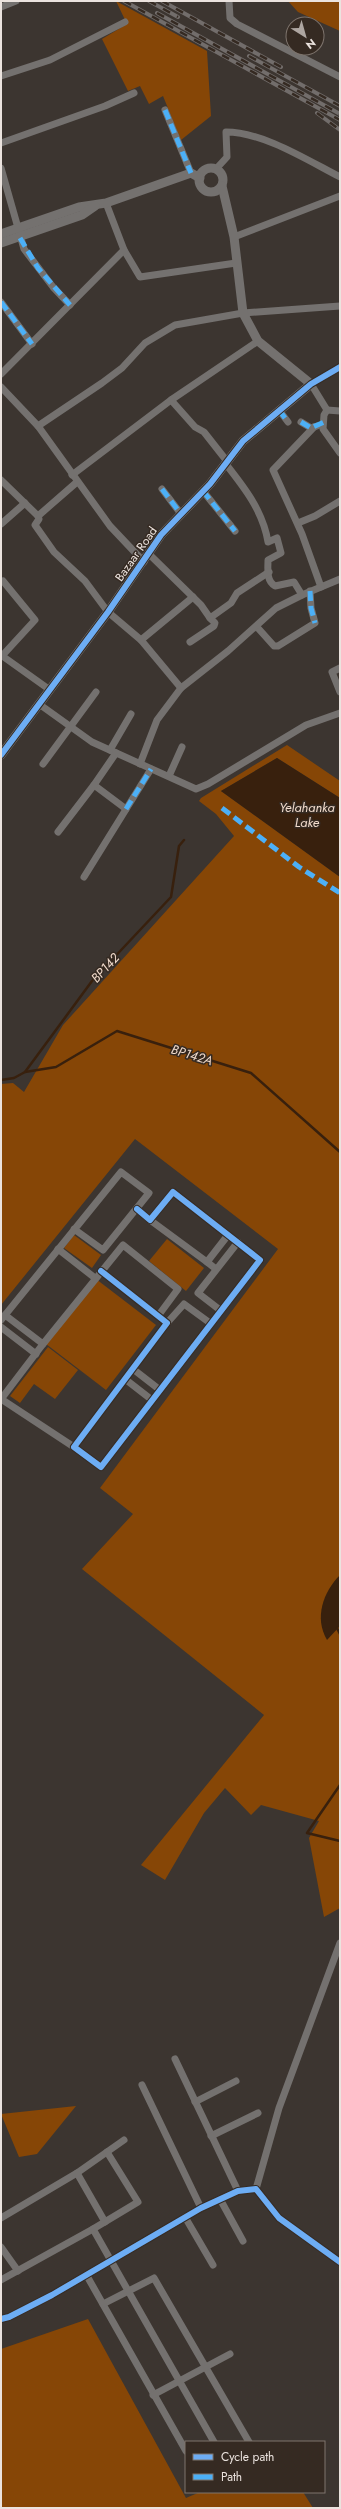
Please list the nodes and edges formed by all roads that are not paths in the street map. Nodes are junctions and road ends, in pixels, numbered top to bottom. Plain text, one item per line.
1 (16, 1) edge
2 (229, 1) edge
3 (1, 7) edge
4 (125, 22) dead end
5 (1, 76) edge
6 (340, 77) edge
7 (134, 93) dead end
8 (165, 110) dead end
9 (1, 143) edge
10 (1, 168) edge
11 (216, 169) junction
12 (191, 173) junction
13 (340, 177) edge
14 (200, 178) junction
15 (222, 186) junction
16 (340, 196) edge
17 (106, 203) junction
18 (1, 234) edge
19 (18, 234) junction
20 (234, 237) junction
21 (1, 243) edge
22 (124, 250) junction
23 (236, 263) junction
24 (1, 302) edge
25 (70, 305) junction
26 (340, 306) edge
27 (243, 313) junction
28 (258, 341) junction
29 (32, 344) junction
30 (340, 367) edge
31 (1, 374) edge
32 (311, 384) junction
33 (1, 387) edge
34 (171, 400) junction
35 (279, 410) junction
36 (327, 410) junction
37 (340, 411) edge
38 (288, 422) dead end
39 (301, 422) dead end
40 (324, 422) junction
41 (38, 426) junction
42 (314, 427) junction
43 (339, 450) edge
44 (226, 461) junction
45 (72, 475) junction
46 (1, 481) edge
47 (77, 482) junction
48 (162, 489) dead end
49 (203, 491) junction
50 (340, 501) edge
51 (25, 504) junction
52 (181, 514) junction
53 (38, 516) junction
54 (298, 523) junction
55 (1, 524) edge
56 (235, 530) dead end
57 (146, 558) junction
58 (269, 572) junction
59 (340, 579) edge
60 (2, 581) edge
61 (321, 587) junction
62 (310, 591) junction
63 (302, 595) junction
64 (193, 597) junction
65 (108, 612) junction
66 (210, 618) junction
67 (257, 627) junction
68 (141, 640) junction
69 (190, 642) dead end
70 (2, 656) edge
71 (340, 668) edge
72 (181, 688) junction
73 (50, 690) junction
74 (96, 692) dead end
75 (340, 692) edge
76 (39, 704) junction
77 (340, 713) edge
78 (131, 714) dead end
79 (72, 728) junction
80 (182, 747) dead end
81 (113, 752) junction
82 (1, 755) edge
83 (43, 764) dead end
84 (140, 764) junction
85 (151, 769) junction
86 (169, 776) junction
87 (94, 785) junction
88 (126, 809) junction
89 (58, 832) dead end
90 (84, 877) dead end
91 (137, 1209) junction
92 (150, 1220) junction
93 (74, 1229) junction
94 (228, 1235) junction
95 (238, 1242) junction
96 (58, 1249) junction
97 (207, 1262) junction
98 (216, 1269) junction
99 (101, 1271) junction
100 (95, 1278) junction
101 (220, 1310) junction
102 (158, 1316) junction
103 (3, 1318) edge
104 (167, 1323) junction
105 (210, 1323) junction
106 (1, 1327) edge
107 (44, 1344) junction
108 (36, 1354) junction
109 (133, 1369) junction
110 (125, 1379) junction
111 (160, 1390) junction
112 (2, 1399) edge
113 (152, 1400) junction
114 (74, 1447) junction
115 (340, 1943) edge
116 (175, 2059) dead end
117 (236, 2080) dead end
118 (142, 2085) dead end
119 (195, 2102) junction
120 (258, 2113) dead end
121 (211, 2136) junction
122 (124, 2140) dead end
123 (107, 2152) junction
124 (77, 2173) junction
125 (256, 2189) junction
126 (238, 2190) junction
127 (220, 2199) junction
128 (201, 2208) junction
129 (185, 2217) junction
130 (1, 2218) edge
131 (105, 2222) junction
132 (93, 2229) junction
133 (243, 2241) dead end
134 (1, 2247) edge
135 (111, 2260) junction
136 (340, 2262) edge
137 (212, 2265) dead end
138 (18, 2271) junction
139 (87, 2276) junction
140 (1, 2280) edge
141 (128, 2290) junction
142 (103, 2304) junction
143 (1, 2319) edge
144 (230, 2354) dead end
145 (207, 2366) junction
146 (179, 2382) junction
147 (152, 2395) junction
148 (213, 2441) edge
149 (248, 2441) edge
150 (185, 2450) edge

1 - 3 street
2 - 6 street
4 - 5 street
7 - 9 street
8 - 12 street
10 - 19 street
11 - 13 street
11 - 14 street
11 - 15 street
12 - 14 street
12 - 17 street
14 - 15 street
15 - 20 street
16 - 20 street
17 - 19 street
17 - 22 street
18 - 19 street
19 - 21 street
19 - 25 street
20 - 23 street
22 - 23 street
22 - 25 street
23 - 27 street
24 - 29 street
25 - 29 street
26 - 27 street
27 - 28 street
27 - 41 street
28 - 32 street
28 - 34 street
29 - 31 street
30 - 32 street
32 - 35 street, Bazaar Road
32 - 36 street
33 - 41 street
34 - 44 street
34 - 45 street
35 - 38 street
35 - 44 street, Bazaar Road
36 - 37 street
36 - 40 street
39 - 42 street
40 - 42 street
40 - 43 street
41 - 45 street
42 - 54 street
44 - 49 street, Bazaar Road
44 - 58 street
45 - 47 street
46 - 51 street
47 - 53 street
47 - 57 street
48 - 52 street
49 - 52 street, Bazaar Road
49 - 56 street
50 - 54 street
51 - 53 street
51 - 55 street
52 - 57 street, Bazaar Road
53 - 65 street
54 - 61 street
57 - 64 street
57 - 65 street, Bazaar Road
58 - 63 street
58 - 66 street
59 - 61 street
60 - 70 street
61 - 62 street
62 - 63 street
62 - 67 street
63 - 67 street
64 - 66 street
64 - 68 street
65 - 68 street
65 - 73 street, Bazaar Road
66 - 69 street
67 - 72 street
68 - 72 street
70 - 73 street
71 - 75 street
72 - 84 street
73 - 76 street, Bazaar Road
74 - 79 street
76 - 79 street
76 - 82 street, Bazaar Road
77 - 86 street
78 - 81 street
79 - 81 street
79 - 83 street
80 - 86 street
81 - 84 street
81 - 87 street
84 - 85 street
85 - 86 street
85 - 88 street
87 - 88 street
87 - 89 street
88 - 90 street
91 - 92 street
91 - 93 street
91 - 93 street
92 - 94 street
92 - 97 street
93 - 96 street
94 - 95 street
94 - 97 street
95 - 98 street
95 - 101 street
96 - 100 street
96 - 103 street
97 - 98 street
98 - 101 street
99 - 100 street
99 - 102 street
99 - 102 street
100 - 107 street
101 - 105 street
102 - 104 street
103 - 107 street
104 - 105 street
104 - 109 street
105 - 111 street
106 - 108 street
107 - 108 street
108 - 112 street
109 - 110 street
109 - 111 street
110 - 113 street
110 - 114 street
111 - 113 street
112 - 114 street
113 - 114 street
115 - 125 street
116 - 119 street
117 - 119 street
118 - 128 street
119 - 121 street
120 - 121 street
121 - 126 street
122 - 123 street
123 - 124 street
123 - 131 street
124 - 130 street
124 - 131 street
125 - 126 street
125 - 136 street
126 - 127 street
127 - 128 street
127 - 133 street
128 - 129 street
129 - 135 street
129 - 137 street
131 - 132 street
132 - 135 street
132 - 138 street
134 - 138 street
135 - 139 street
135 - 141 street
138 - 140 street
139 - 142 street
139 - 143 street
141 - 142 street
141 - 145 street
141 - 146 street
142 - 147 street
144 - 145 street
145 - 146 street
145 - 149 street
146 - 147 street
146 - 148 street
147 - 150 street

